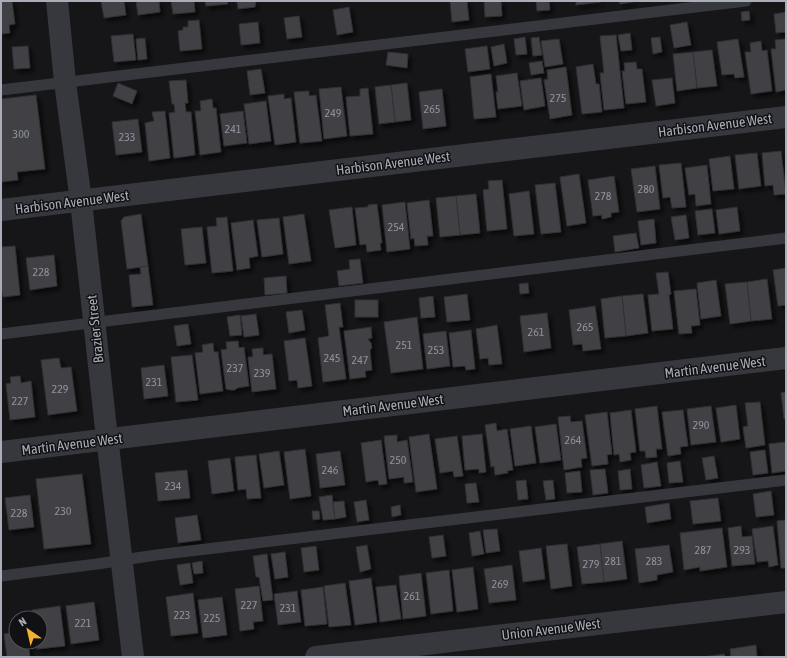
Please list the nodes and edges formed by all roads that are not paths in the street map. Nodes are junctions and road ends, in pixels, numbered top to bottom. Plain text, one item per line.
1 (57, 1) edge
2 (746, 1) edge
3 (65, 82) junction
4 (1, 90) edge
5 (786, 117) edge
6 (81, 201) junction
7 (1, 210) edge
8 (786, 238) edge
9 (95, 323) junction
10 (1, 334) edge
11 (786, 358) edge
12 (107, 439) junction
13 (1, 452) edge
14 (786, 480) edge
15 (122, 560) junction
16 (1, 576) edge
17 (786, 602) edge
18 (133, 657) edge
19 (316, 657) edge

1 - 3 street, Brazier Street
2 - 3 lane
3 - 4 lane
3 - 6 street, Brazier Street
5 - 6 street, Harbison Avenue West
6 - 7 street, Harbison Avenue West
6 - 9 street, Brazier Street
8 - 9 lane
9 - 10 lane
9 - 12 street, Brazier Street
11 - 12 street, Martin Avenue West
12 - 13 street, Martin Avenue West
12 - 15 street, Brazier Street
14 - 15 lane
15 - 16 lane
15 - 18 street, Brazier Street
17 - 19 street, Union Avenue West

